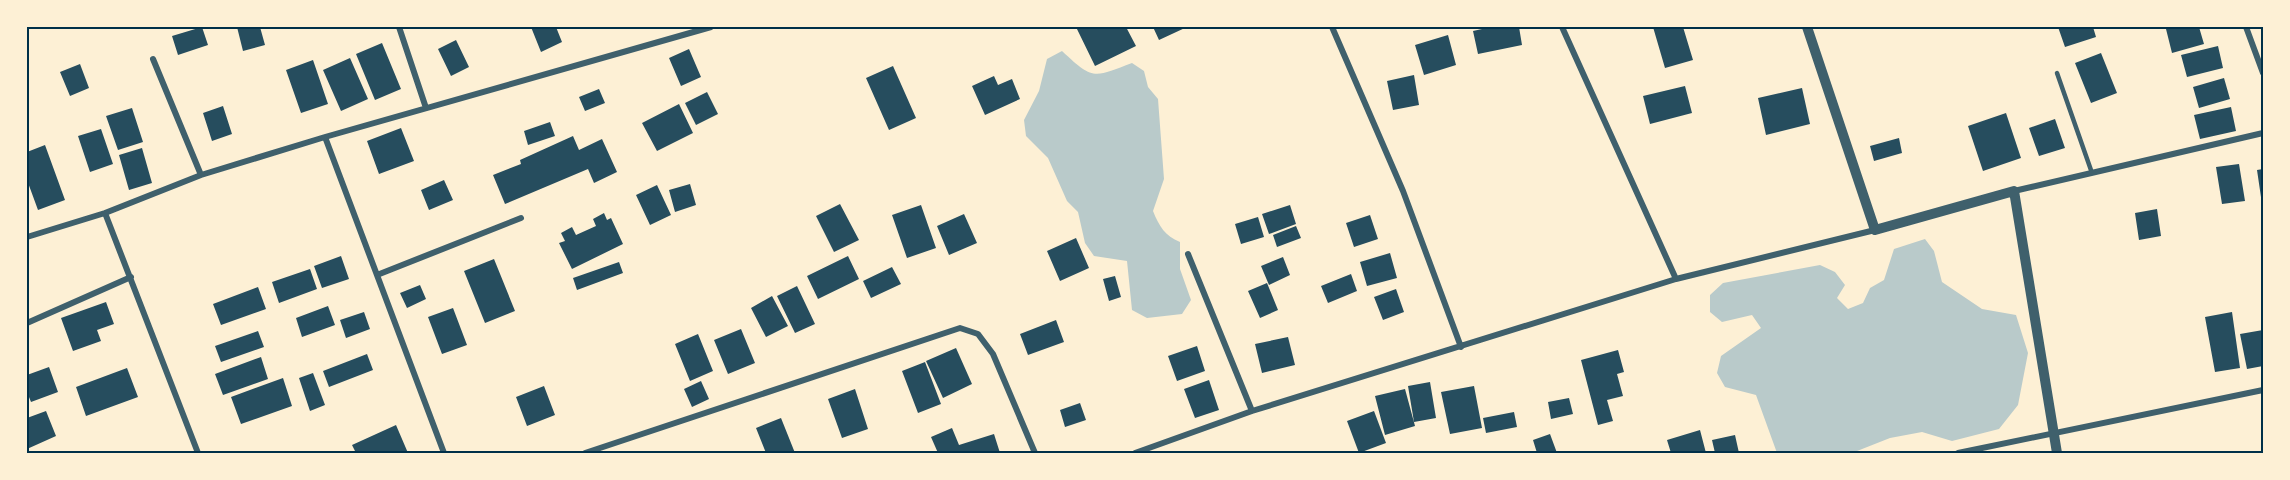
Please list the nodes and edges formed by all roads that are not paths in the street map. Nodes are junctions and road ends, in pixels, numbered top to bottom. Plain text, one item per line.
1 (399, 27) edge
2 (676, 27) edge
3 (711, 27) edge
4 (1332, 27) edge
5 (1562, 27) edge
6 (1808, 27) edge
7 (2246, 27) edge
8 (680, 36) junction
9 (153, 59) dead end
10 (2057, 73) dead end
11 (2263, 73) edge
12 (426, 108) junction
13 (2263, 133) edge
14 (325, 137) junction
15 (2092, 173) junction
16 (201, 175) junction
17 (2014, 191) junction
18 (105, 213) junction
19 (521, 219) dead end
20 (1875, 230) junction
21 (27, 237) edge
22 (1188, 254) dead end
23 (377, 275) junction
24 (131, 278) junction
25 (1676, 279) junction
26 (27, 323) edge
27 (1461, 347) junction
28 (2263, 390) edge
29 (1252, 411) junction
30 (2053, 431) junction
31 (198, 453) edge
32 (444, 453) edge
33 (585, 453) edge
34 (1035, 453) edge
35 (1135, 453) edge
36 (1958, 453) edge
37 (2058, 453) edge

1 - 12 street
2 - 8 street
3 - 8 street
4 - 27 street
5 - 25 street
6 - 20 street
7 - 11 street
8 - 12 street
9 - 16 street
10 - 15 lane
12 - 14 street
13 - 15 street
14 - 16 street
14 - 23 street
15 - 17 street
16 - 18 street
17 - 20 street
17 - 30 street
18 - 21 street
18 - 24 street
19 - 23 street
20 - 25 street
22 - 29 street
23 - 32 street
24 - 26 street
24 - 31 street
25 - 27 street
27 - 29 street
28 - 30 street
29 - 35 street
30 - 36 street
30 - 37 street
33 - 34 street

